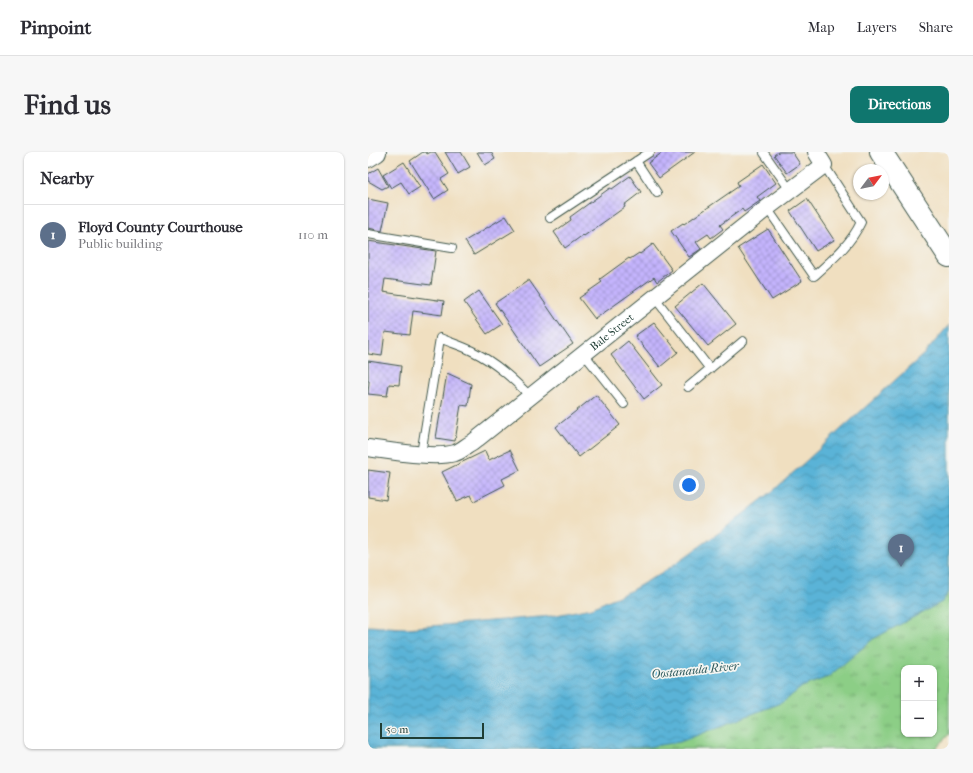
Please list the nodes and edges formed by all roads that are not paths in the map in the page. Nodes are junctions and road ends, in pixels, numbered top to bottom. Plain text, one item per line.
1 (376, 152) edge
2 (650, 152) edge
3 (881, 152) edge
4 (764, 153) edge
5 (368, 157) edge
6 (820, 159) edge
7 (636, 161) junction
8 (790, 190) junction
9 (656, 193) dead end
10 (767, 208) junction
11 (550, 218) dead end
12 (368, 234) edge
13 (452, 248) dead end
14 (949, 256) edge
15 (655, 298) junction
16 (743, 341) dead end
17 (584, 354) junction
18 (710, 369) junction
19 (688, 387) dead end
20 (530, 396) junction
21 (624, 404) dead end
22 (368, 448) edge
23 (421, 454) junction

1 - 5 street
2 - 7 lane
3 - 14 main road
4 - 8 lane
6 - 8 street, Bale Street
6 - 10 lane
7 - 9 lane
7 - 11 lane
8 - 10 street, Bale Street
10 - 15 street, Bale Street
12 - 13 lane
15 - 17 street, Bale Street
15 - 18 lane
16 - 18 lane
17 - 20 street, Bale Street
17 - 21 lane
18 - 19 lane
20 - 23 street, Bale Street
20 - 23 lane
22 - 23 street, Bale Street

